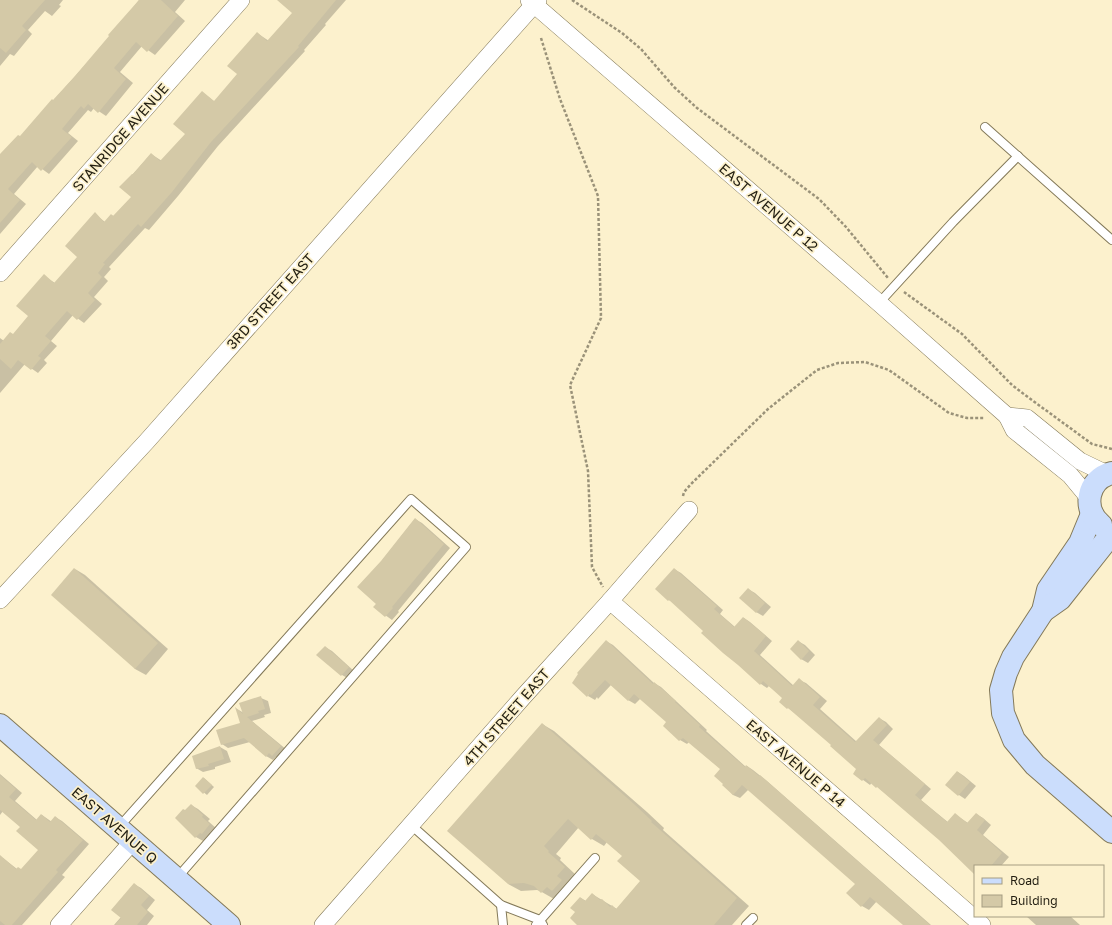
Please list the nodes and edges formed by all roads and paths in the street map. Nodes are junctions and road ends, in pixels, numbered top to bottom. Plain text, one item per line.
1 (241, 0) edge
2 (572, 0) edge
3 (534, 1) edge
4 (541, 38) dead end
5 (986, 127) dead end
6 (1018, 156) junction
7 (1112, 240) edge
8 (0, 273) edge
9 (895, 285) junction
10 (879, 303) junction
11 (1007, 416) junction
12 (1112, 449) edge
13 (1110, 474) edge
14 (1090, 506) junction
15 (689, 510) joint
16 (1112, 530) edge
17 (1112, 536) edge
18 (0, 600) edge
19 (610, 601) junction
20 (1043, 610) junction
21 (0, 725) edge
22 (411, 825) junction
23 (1112, 832) edge
24 (126, 834) junction
25 (595, 858) dead end
26 (176, 879) junction
27 (501, 905) junction
28 (753, 918) dead end
29 (540, 923) edge
30 (59, 925) edge
31 (229, 925) edge
32 (323, 925) edge
33 (503, 925) edge
34 (746, 925) edge
35 (982, 925) edge

1 - 8 street, STANRIDGE AVENUE
2 - 9 path
3 - 10 street, EAST AVENUE P 12
3 - 18 street, 3RD STREET EAST
4 - 19 path
5 - 6 lane
6 - 7 lane
6 - 9 lane
9 - 10 lane
9 - 12 path
10 - 11 street, EAST AVENUE P 12
11 - 13 street
11 - 14 street, EAST AVENUE P 12
11 - 15 path
13 - 14 street
14 - 16 street
14 - 20 street
15 - 19 street, 4TH STREET EAST
17 - 20 street
19 - 22 street, 4TH STREET EAST
19 - 35 street, EAST AVENUE P 14
20 - 23 street
21 - 24 street, EAST AVENUE Q
22 - 27 lane
22 - 32 street, 4TH STREET EAST
24 - 26 street, EAST AVENUE Q
24 - 26 lane
24 - 30 street
25 - 29 lane
26 - 31 street, EAST AVENUE Q
27 - 29 lane
27 - 33 lane
28 - 34 lane

